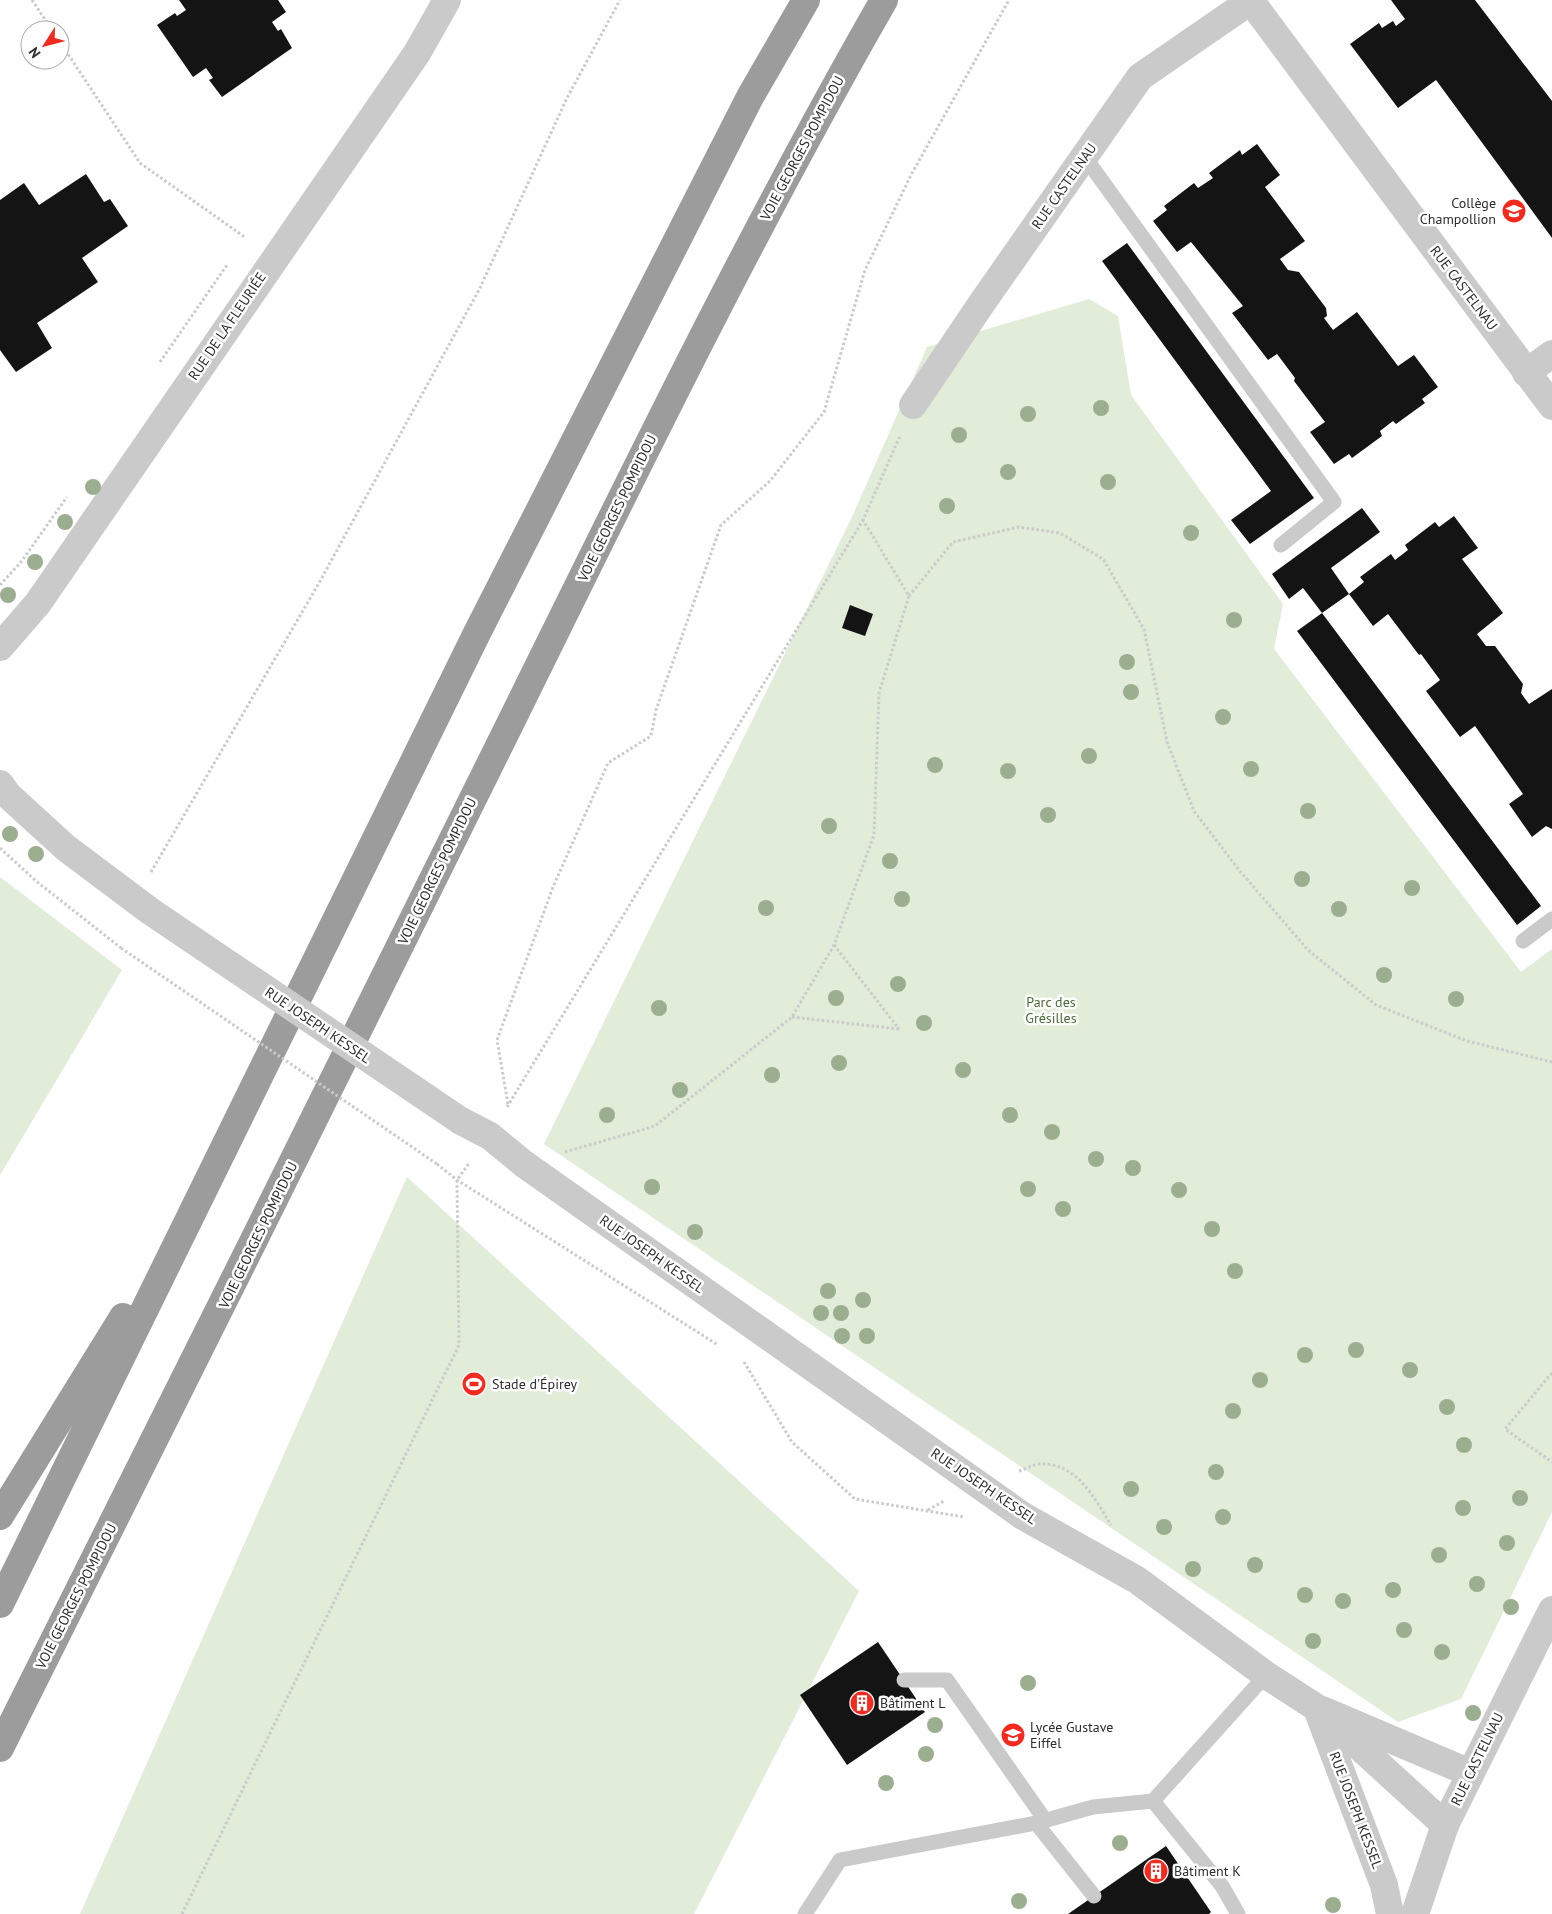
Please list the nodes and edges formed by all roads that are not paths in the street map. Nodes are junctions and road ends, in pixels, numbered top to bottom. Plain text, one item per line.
1 (447, 0) edge
2 (806, 0) edge
3 (884, 0) edge
4 (1250, 1) edge
5 (1084, 156) junction
6 (1552, 354) edge
7 (1526, 373) junction
8 (913, 405) road end
9 (1552, 406) edge
10 (1281, 545) dead end
11 (0, 647) edge
12 (0, 784) edge
13 (1552, 919) edge
14 (1523, 941) dead end
15 (205, 1184) junction
16 (0, 1516) edge
17 (0, 1604) edge
18 (1552, 1610) edge
19 (1266, 1675) junction
20 (904, 1680) dead end
21 (1317, 1708) junction
22 (0, 1748) edge
23 (1470, 1773) junction
24 (1153, 1800) junction
25 (1040, 1821) junction
26 (1445, 1825) junction
27 (1094, 1896) dead end
28 (805, 1914) edge
29 (1238, 1914) edge
30 (1390, 1914) edge
31 (1415, 1914) edge

1 - 11 street, RUE DE LA FLEURIÉE
2 - 15 highway
3 - 22 highway, VOIE GEORGES POMPIDOU
4 - 5 street, RUE CASTELNAU
4 - 7 street, RUE CASTELNAU
5 - 8 street, RUE CASTELNAU
5 - 10 lane
6 - 7 street
7 - 9 street, RUE CASTELNAU
12 - 19 street, RUE JOSEPH KESSEL, bridge
13 - 14 lane
15 - 16 highway
15 - 17 highway
18 - 23 street, RUE CASTELNAU
19 - 21 street, RUE JOSEPH KESSEL
19 - 24 lane
20 - 25 lane
21 - 23 street, RUE JOSEPH KESSEL
21 - 26 street, RUE JOSEPH KESSEL
21 - 30 street, RUE JOSEPH KESSEL
23 - 26 street, RUE CASTELNAU
24 - 25 lane
24 - 29 lane
25 - 27 lane
25 - 28 lane
26 - 31 street, RUE CASTELNAU

